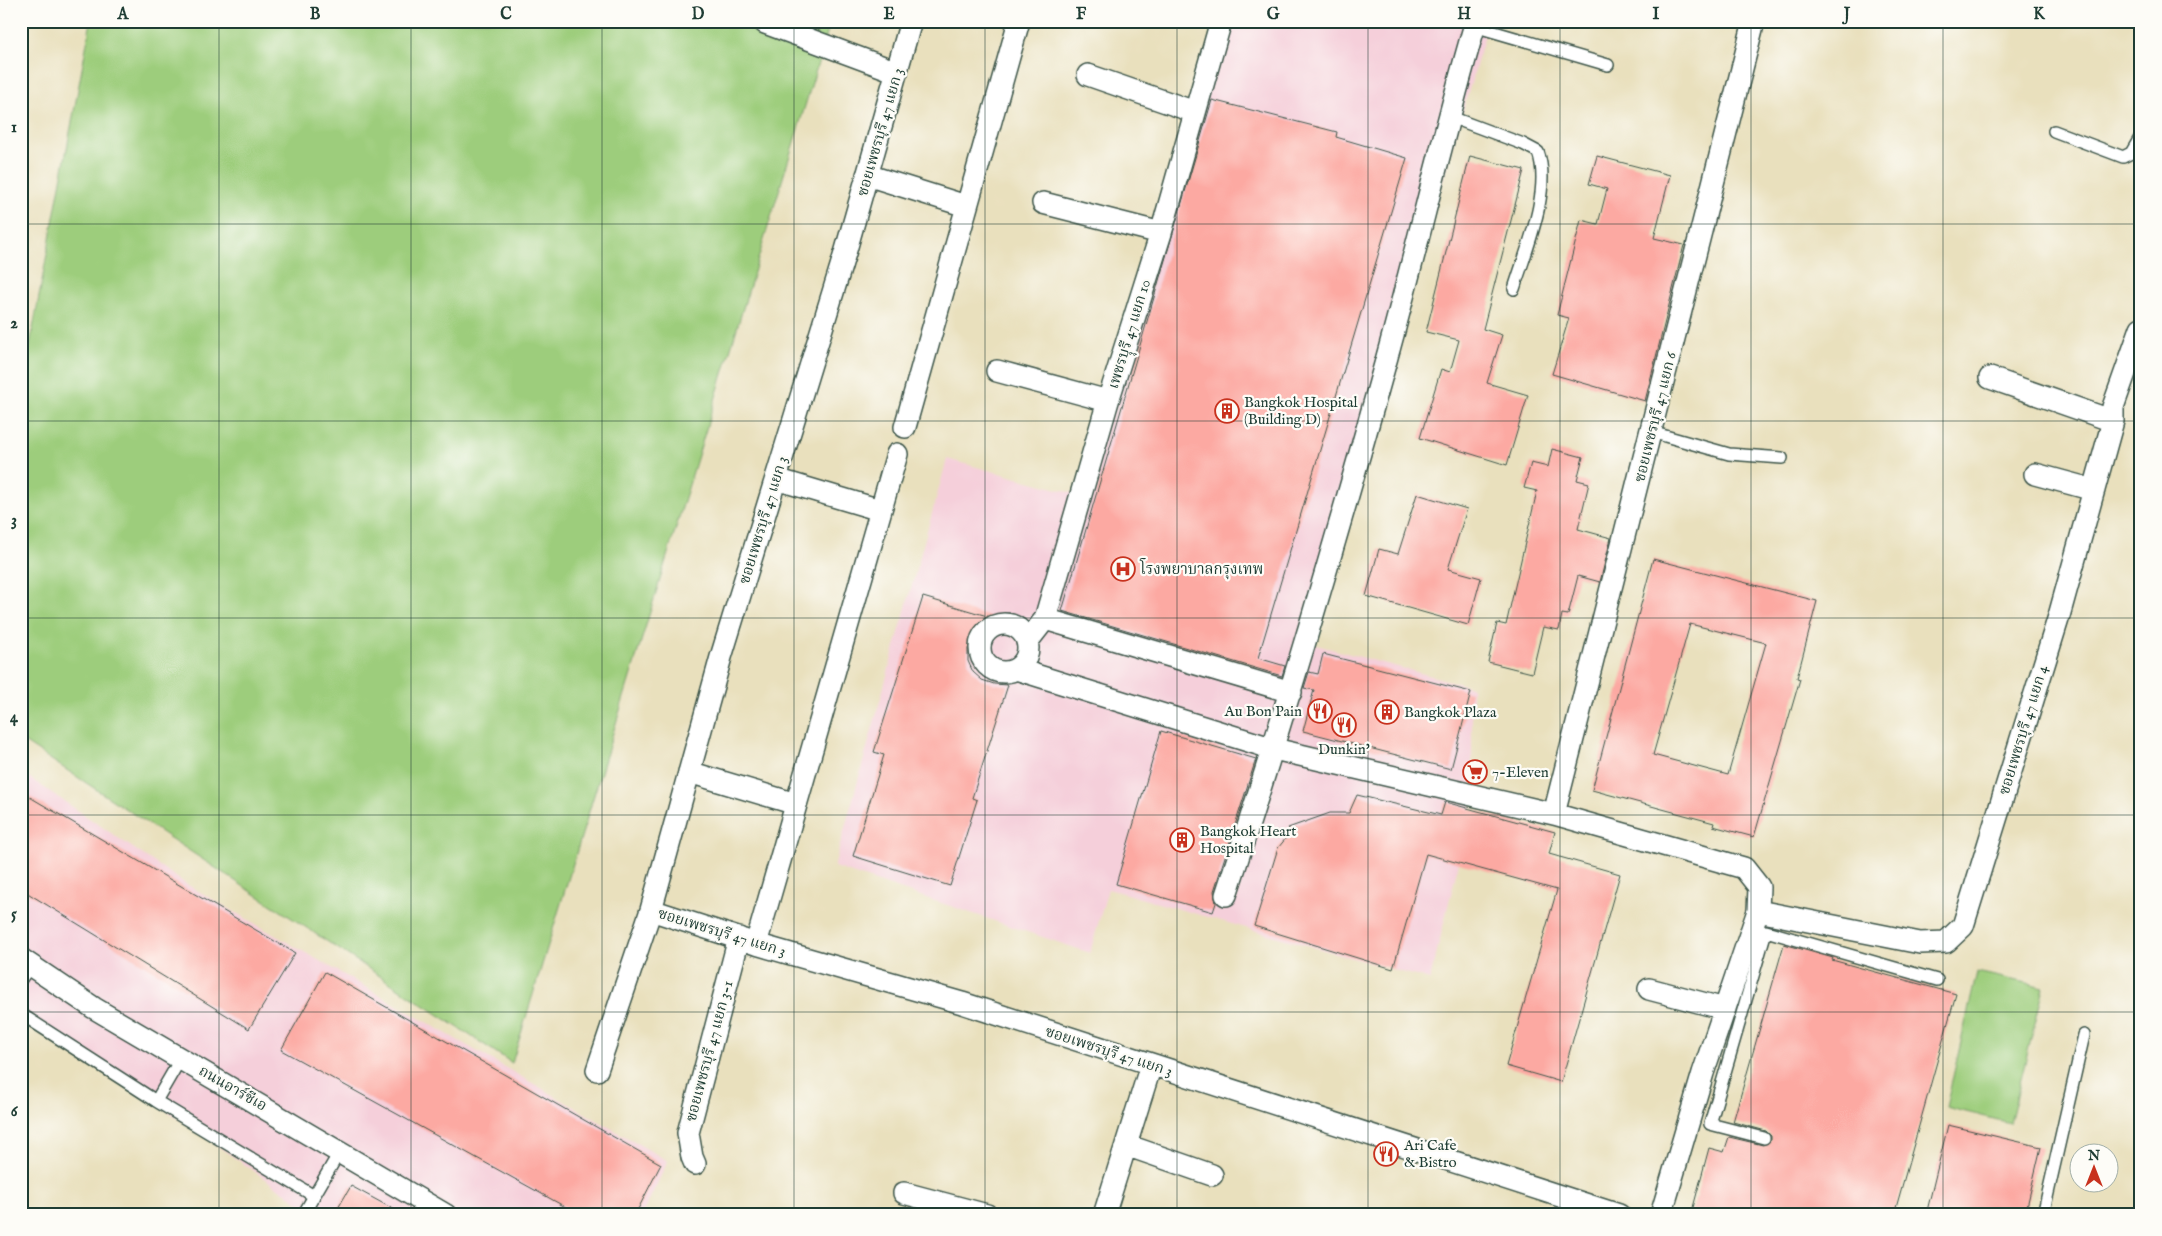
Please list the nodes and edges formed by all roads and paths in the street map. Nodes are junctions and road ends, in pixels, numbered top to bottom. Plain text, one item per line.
1 (911, 21) edge
2 (1019, 21) edge
3 (1221, 21) edge
4 (1754, 21) edge
5 (765, 23) dead end
6 (1475, 24) edge
7 (1608, 65) dead end
8 (897, 72) junction
9 (1088, 75) dead end
10 (1195, 112) junction
11 (1448, 116) junction
12 (2054, 131) dead end
13 (2141, 136) edge
14 (868, 175) junction
15 (1043, 203) dead end
16 (966, 206) junction
17 (1161, 233) junction
18 (1514, 289) dead end
19 (2141, 328) edge
20 (997, 371) dead end
21 (1990, 378) dead end
22 (1108, 401) junction
23 (2113, 421) junction
24 (905, 427) dead end
25 (1651, 432) junction
26 (897, 454) dead end
27 (1782, 458) dead end
28 (2035, 474) dead end
29 (776, 479) junction
30 (2094, 490) junction
31 (880, 510) junction
32 (1045, 619) junction
33 (1027, 642) junction
34 (1016, 668) junction
35 (1291, 692) junction
36 (1274, 749) junction
37 (690, 772) junction
38 (796, 804) junction
39 (1554, 814) junction
40 (1226, 895) dead end
41 (651, 910) junction
42 (1758, 911) junction
43 (748, 941) junction
44 (24, 968) edge
45 (1937, 980) dead end
46 (1649, 989) dead end
47 (21, 1014) edge
48 (1728, 1017) junction
49 (2084, 1035) dead end
50 (180, 1058) junction
51 (1151, 1065) junction
52 (597, 1070) dead end
53 (156, 1101) junction
54 (1764, 1138) dead end
55 (1126, 1145) junction
56 (340, 1151) junction
57 (695, 1164) dead end
58 (1212, 1175) dead end
59 (904, 1193) dead end
60 (314, 1196) junction
61 (303, 1215) edge
62 (446, 1215) edge
63 (987, 1215) edge
64 (1104, 1215) edge
65 (1619, 1215) edge
66 (1661, 1215) edge
67 (2043, 1215) edge

1 - 8 street, ซอยเพชรบุรี 47 แยก 3
2 - 16 street
3 - 10 street, เพชรบุุรี 47 แยก 10
4 - 25 street, ซอยเพชรบุรี 47 แยก 6
5 - 8 street
6 - 7 lane
6 - 11 street
8 - 14 street, ซอยเพชรบุรี 47 แยก 3
9 - 10 street
10 - 17 street, เพชรบุุรี 47 แยก 10
11 - 18 lane
11 - 35 street
12 - 13 lane
14 - 16 street
14 - 29 street, ซอยเพชรบุรี 47 แยก 3
15 - 17 street
16 - 24 street
17 - 22 street, เพชรบุุรี 47 แยก 10
19 - 23 street, ซอยเพชรบุรี 47 แยก 4
20 - 22 street
21 - 23 street
22 - 32 street, เพชรบุุรี 47 แยก 10
23 - 30 street, ซอยเพชรบุรี 47 แยก 4
25 - 27 lane
25 - 39 street, ซอยเพชรบุรี 47 แยก 6
26 - 31 street, ซอยเพชรบุรี 47 แยก 3-1
28 - 30 street
29 - 31 street
29 - 37 street, ซอยเพชรบุรี 47 แยก 3
30 - 42 street, ซอยเพชรบุรี 47 แยก 4
31 - 38 street, ซอยเพชรบุรี 47 แยก 3-1
32 - 33 street, เพชรบุุรี 47 แยก 10
32 - 35 street
33 - 34 street
33 - 34 street
34 - 36 street
35 - 36 street
36 - 39 street
36 - 40 street
37 - 38 street
37 - 41 street, ซอยเพชรบุรี 47 แยก 3
38 - 43 street, ซอยเพชรบุรี 47 แยก 3-1
39 - 42 street
41 - 43 street, ซอยเพชรบุรี 47 แยก 3
41 - 52 street
42 - 48 street
43 - 51 street, ซอยเพชรบุรี 47 แยก 3
43 - 57 street, ซอยเพชรบุรี 47 แยก 3-1
44 - 50 street, ถนนอาร์ซีเอ
45 - 48 lane
46 - 48 street
47 - 53 lane
48 - 54 lane
48 - 66 street
49 - 67 lane
50 - 53 lane
50 - 56 street, ถนนอาร์ซีเอ
51 - 55 street
51 - 65 street, ซอยเพชรบุรี 47 แยก 3
53 - 60 lane
55 - 58 street
55 - 64 street
56 - 60 lane
56 - 62 street, ถนนอาร์ซีเอ
59 - 63 street
60 - 61 lane

